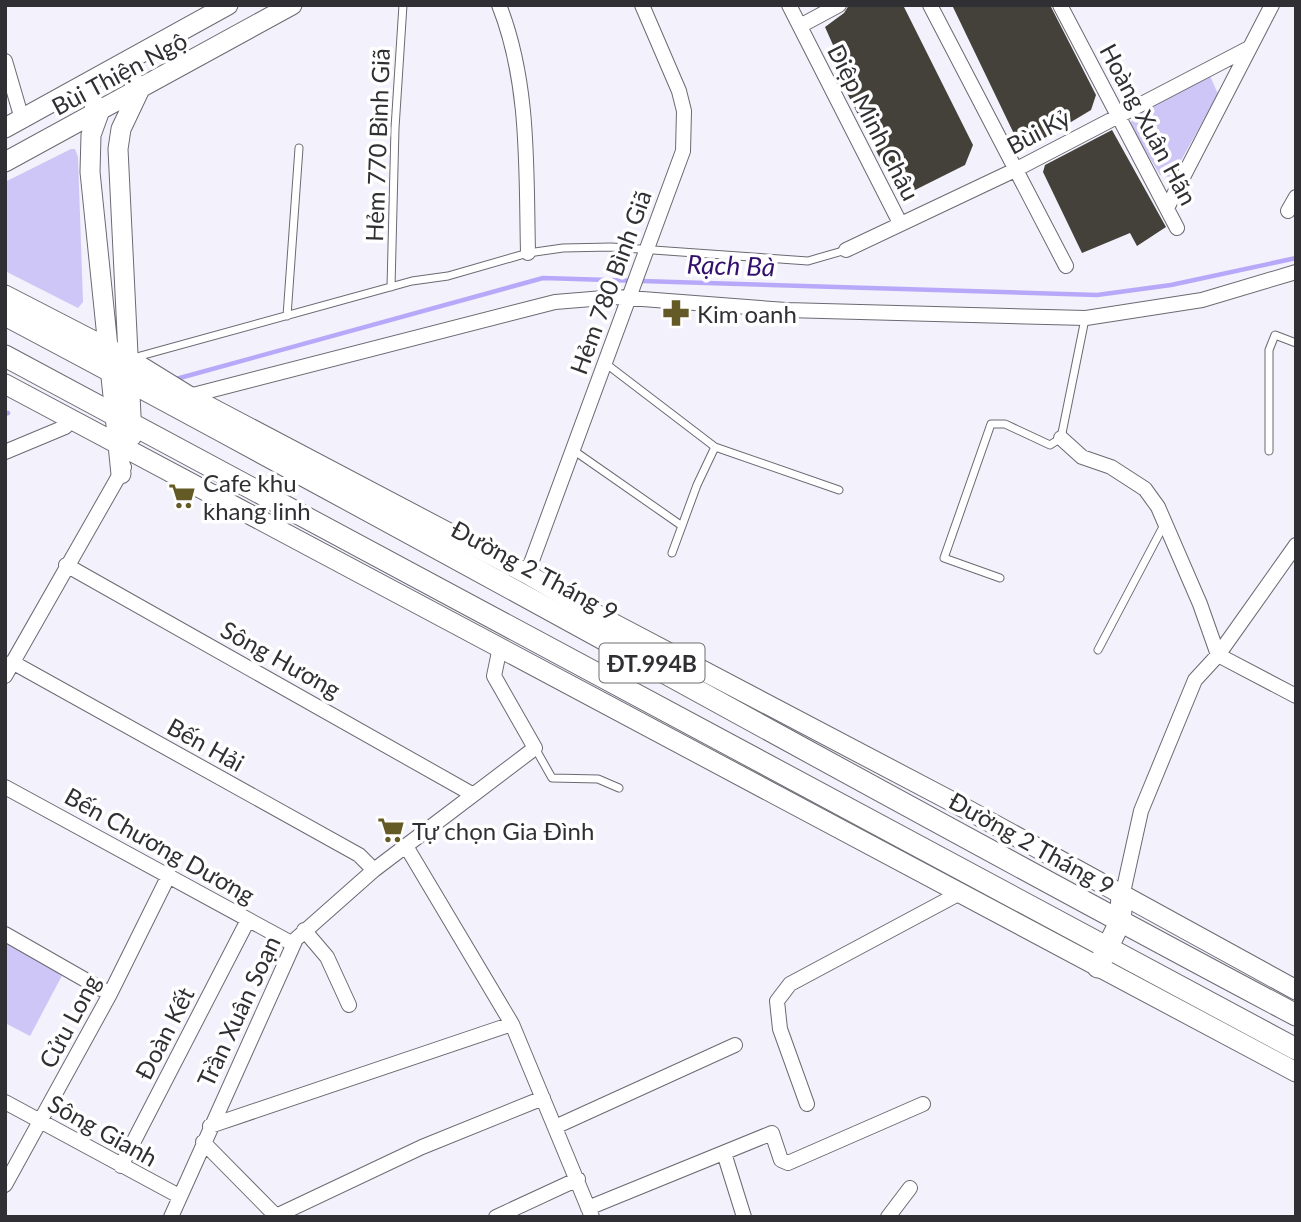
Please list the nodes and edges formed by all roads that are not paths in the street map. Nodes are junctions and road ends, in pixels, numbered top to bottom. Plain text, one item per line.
1 (228, 5) edge
2 (292, 5) edge
3 (403, 5) edge
4 (499, 5) edge
5 (642, 5) edge
6 (789, 5) edge
7 (839, 5) edge
8 (930, 5) edge
9 (1272, 5) edge
10 (1065, 7) edge
11 (800, 26) junction
12 (1249, 48) junction
13 (5, 61) edge
14 (124, 64) junction
15 (84, 85) junction
16 (139, 91) junction
17 (99, 113) junction
18 (1118, 115) junction
19 (13, 123) edge
20 (299, 148) dead end
21 (5, 162) edge
22 (1015, 170) junction
23 (1296, 197) edge
24 (1167, 208) junction
25 (1288, 211) dead end
26 (900, 223) junction
27 (1177, 228) dead end
28 (647, 249) junction
29 (846, 250) joint
30 (528, 253) junction
31 (1066, 266) dead end
32 (1296, 272) edge
33 (391, 287) junction
34 (5, 295) edge
35 (629, 298) junction
36 (5, 315) edge
37 (287, 316) junction
38 (1086, 318) junction
39 (1296, 343) edge
40 (108, 349) junction
41 (5, 356) edge
42 (129, 359) junction
43 (604, 362) junction
44 (110, 371) junction
45 (130, 381) junction
46 (5, 384) edge
47 (189, 396) junction
48 (74, 419) junction
49 (123, 419) junction
50 (1062, 438) junction
51 (125, 446) junction
52 (715, 447) junction
53 (573, 450) junction
54 (5, 452) edge
55 (1269, 452) dead end
56 (121, 474) joint
57 (839, 491) dead end
58 (1165, 522) junction
59 (682, 526) junction
60 (1296, 545) edge
61 (672, 553) dead end
62 (66, 565) junction
63 (527, 574) junction
64 (1000, 578) dead end
65 (599, 625) junction
66 (500, 647) junction
67 (1098, 650) dead end
68 (1218, 655) junction
69 (12, 662) junction
70 (566, 671) junction
71 (5, 676) edge
72 (1296, 696) edge
73 (535, 748) junction
74 (5, 787) edge
75 (618, 788) dead end
76 (472, 794) junction
77 (406, 846) junction
78 (374, 870) junction
79 (169, 875) junction
80 (960, 893) junction
81 (1122, 897) junction
82 (248, 920) junction
83 (1120, 922) junction
84 (304, 930) junction
85 (5, 934) edge
86 (293, 944) junction
87 (1102, 957) junction
88 (1296, 990) edge
89 (110, 995) junction
90 (349, 1005) dead end
91 (1296, 1015) edge
92 (512, 1024) junction
93 (736, 1045) dead end
94 (1296, 1049) edge
95 (1296, 1072) edge
96 (543, 1098) junction
97 (5, 1102) edge
98 (807, 1104) dead end
99 (923, 1104) dead end
100 (41, 1122) junction
101 (210, 1126) junction
102 (555, 1127) junction
103 (203, 1142) junction
104 (724, 1153) junction
105 (121, 1166) junction
106 (578, 1179) junction
107 (5, 1185) edge
108 (910, 1188) dead end
109 (179, 1196) junction
110 (590, 1212) edge
111 (277, 1216) edge
112 (171, 1217) edge
113 (496, 1217) edge
114 (744, 1217) edge
115 (888, 1217) edge

1 - 14 main road, Bùi Thiện Ngộ
2 - 16 main road, Bùi Thiện Ngộ
3 - 33 lane, Hẻm 770 Bình Giã
4 - 30 street
5 - 28 street, Hẻm 780 Bình Giã
6 - 11 street, Diệp Minh Châu
7 - 11 street
8 - 22 street
9 - 12 street
10 - 18 street, Hoàng Xuân Hãn
11 - 26 street, Diệp Minh Châu
12 - 18 street, Bùi Kỷ
12 - 24 street
13 - 19 street
14 - 15 main road, Bùi Thiện Ngộ
14 - 16 main road
15 - 17 main road
15 - 19 main road, Bùi Thiện Ngộ
16 - 17 main road, Bùi Thiện Ngộ
16 - 42 main road
17 - 21 main road, Bùi Thiện Ngộ
17 - 40 main road
18 - 22 street, Bùi Kỷ
18 - 24 street, Hoàng Xuân Hãn
20 - 37 lane
22 - 26 street, Bùi Kỷ
22 - 31 street
23 - 25 street
24 - 27 street, Hoàng Xuân Hãn
26 - 29 street, Bùi Kỷ
28 - 29 lane
28 - 30 lane
28 - 35 street, Hẻm 780 Bình Giã
30 - 33 lane
32 - 38 street
33 - 37 lane
34 - 40 main road, Đường 2 Tháng 9 / ĐT.994B
35 - 38 street
35 - 43 street, Hẻm 780 Bình Giã
35 - 47 street
36 - 44 main road, Đường 2 Tháng 9 / ĐT.994B
37 - 42 lane
38 - 50 lane
39 - 55 lane
40 - 42 main road, Đường 2 Tháng 9 / ĐT.994B
40 - 44 main road
41 - 49 main road, ĐT.994B
42 - 45 main road
42 - 47 main road, Đường 2 Tháng 9 / ĐT.994B
43 - 52 lane
43 - 53 street, Hẻm 780 Bình Giã
44 - 45 main road, Đường 2 Tháng 9 / ĐT.994B
44 - 49 main road
45 - 49 main road
45 - 65 main road, Đường 2 Tháng 9 / ĐT.994B
46 - 48 main road, ĐT.994B
47 - 63 main road, Đường 2 Tháng 9 / ĐT.994B
48 - 51 main road, ĐT.994B
48 - 54 street
49 - 51 main road
49 - 70 main road, ĐT.994B
50 - 58 street
50 - 64 lane
51 - 56 main road
51 - 66 main road, ĐT.994B
52 - 57 lane
52 - 59 lane
53 - 59 lane
53 - 63 street, Hẻm 780 Bình Giã
56 - 62 street
58 - 67 lane
58 - 68 street
59 - 61 lane
60 - 68 street
62 - 69 street
62 - 76 street, Sông Hương
63 - 65 main road, Đường 2 Tháng 9 / ĐT.994B
65 - 81 main road, Đường 2 Tháng 9 / ĐT.994B
65 - 83 main road, Đường 2 Tháng 9 / ĐT.994B
66 - 70 main road, ĐT.994B
66 - 73 street
68 - 72 street
68 - 81 street
69 - 71 street
69 - 78 street, Bến Hải
70 - 80 main road, ĐT.994B
70 - 87 main road, ĐT.994B
73 - 75 lane
73 - 76 street, Trần Xuân Soạn
74 - 79 street, Bến Chương Dương
76 - 77 street, Trần Xuân Soạn
77 - 78 street, Trần Xuân Soạn
77 - 92 street
78 - 84 street, Trần Xuân Soạn
79 - 82 street, Bến Chương Dương
79 - 89 street, Cửu Long
80 - 87 main road, ĐT.994B
80 - 98 street
81 - 83 main road
81 - 88 main road, Đường 2 Tháng 9 / ĐT.994B
82 - 86 street, Bến Chương Dương
82 - 105 street, Đoàn Kết
83 - 87 main road
83 - 91 main road, Đường 2 Tháng 9 / ĐT.994B
84 - 86 street, Trần Xuân Soạn
84 - 90 street
85 - 89 street
86 - 101 street, Trần Xuân Soạn
87 - 94 main road, ĐT.994B
87 - 95 main road, ĐT.994B
89 - 100 street, Cửu Long
92 - 96 street
92 - 101 street
93 - 102 street
96 - 102 street
96 - 111 street
97 - 100 street, Sông Gianh
99 - 104 street
100 - 105 street, Sông Gianh
100 - 107 street, Cửu Long
101 - 103 street, Trần Xuân Soạn
102 - 106 street
103 - 109 street, Trần Xuân Soạn
103 - 111 street
104 - 110 street
104 - 114 street
105 - 109 street, Sông Gianh
106 - 110 street
106 - 113 street
108 - 115 street
109 - 112 street, Trần Xuân Soạn

